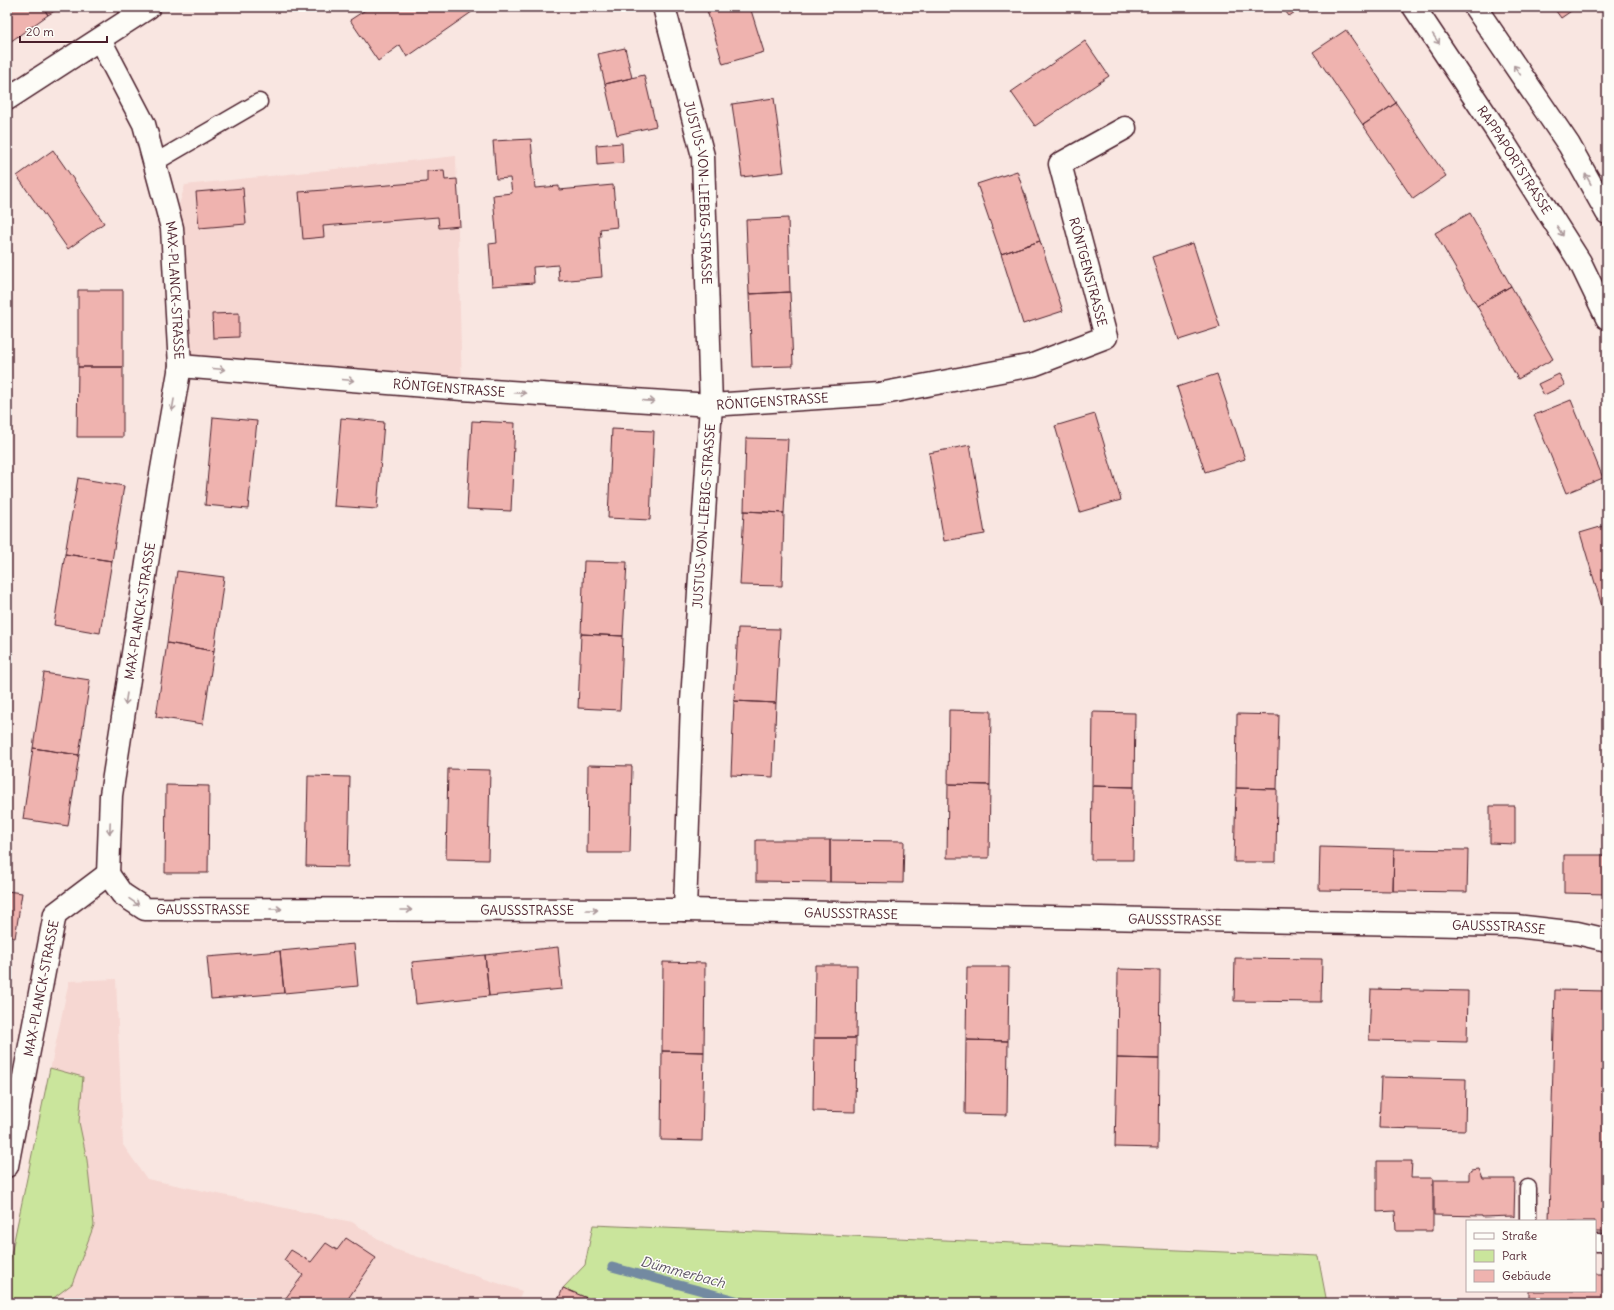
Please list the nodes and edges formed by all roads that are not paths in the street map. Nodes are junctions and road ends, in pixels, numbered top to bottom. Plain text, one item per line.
1 (150, 7) edge
2 (664, 7) edge
3 (1414, 7) edge
4 (1474, 7) edge
5 (100, 40) junction
6 (7, 99) edge
7 (259, 102) dead end
8 (1125, 128) dead end
9 (154, 163) junction
10 (1607, 213) edge
11 (1607, 318) edge
12 (180, 366) junction
13 (711, 405) junction
14 (108, 874) junction
15 (686, 910) junction
16 (1607, 940) edge
17 (7, 1166) edge
18 (1528, 1188) dead end
19 (1528, 1220) edge
20 (1596, 1243) edge
21 (1607, 1243) edge

1 - 5 street
2 - 13 street, JUSTUS-VON-LIEBIG-STRASSE
3 -> 11 street, RAPPAPORTSTRASSE
10 -> 4 street
5 - 6 street
5 - 9 street, MAX-PLANCK-STRASSE
7 - 9 lane
8 - 13 street, RÖNTGENSTRASSE
9 - 12 street, MAX-PLANCK-STRASSE
12 -> 13 street, RÖNTGENSTRASSE
12 -> 14 street, MAX-PLANCK-STRASSE
13 - 15 street, JUSTUS-VON-LIEBIG-STRASSE
14 -> 15 street, GAUSSSTRASSE
14 - 17 street, MAX-PLANCK-STRASSE
15 - 16 street, GAUSSSTRASSE
18 - 19 lane
20 - 21 lane

